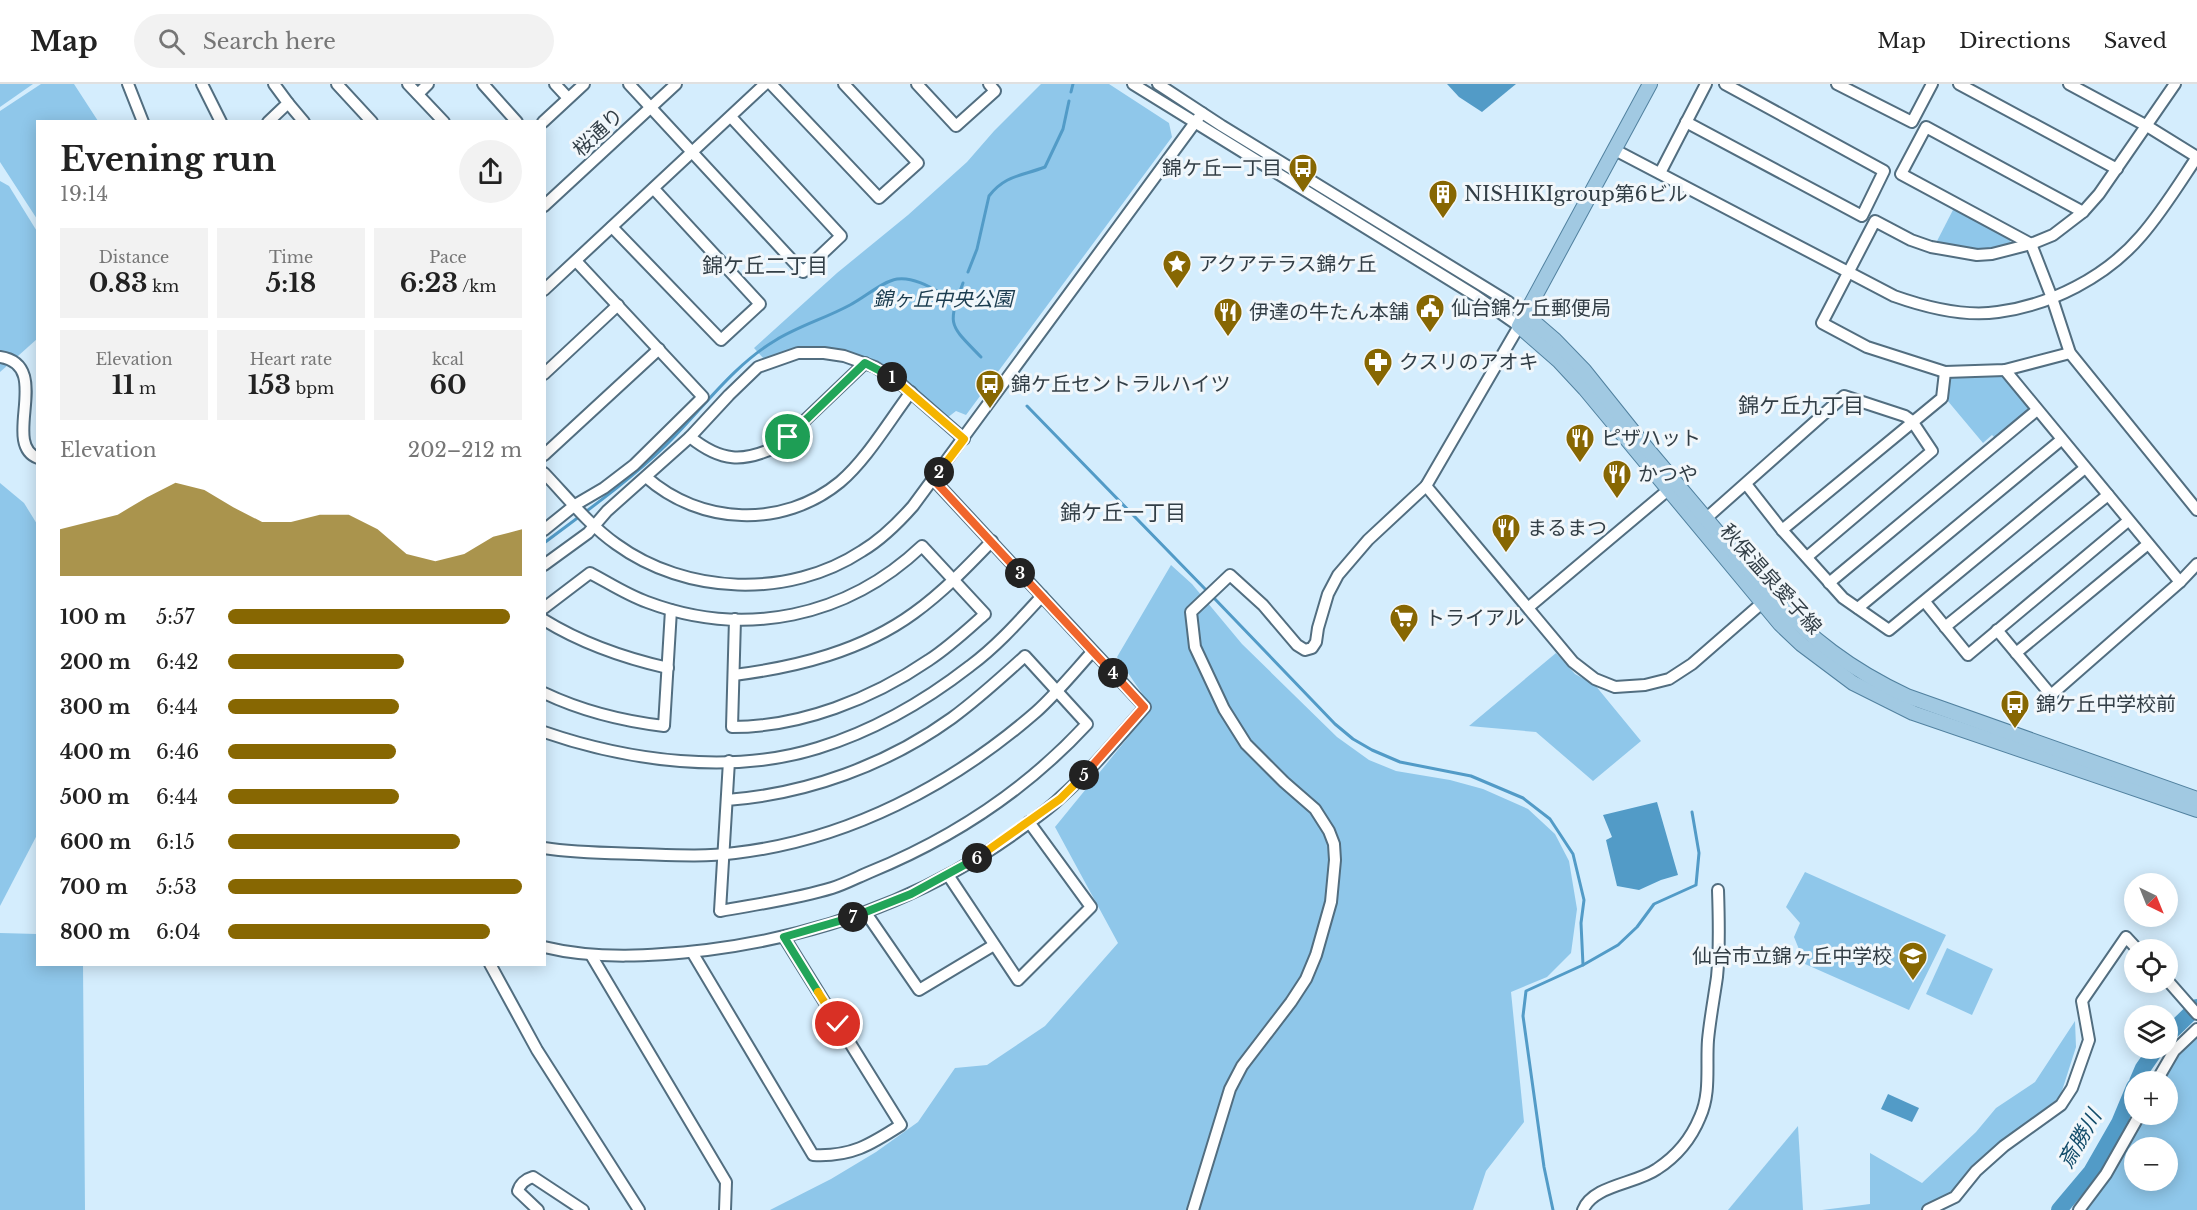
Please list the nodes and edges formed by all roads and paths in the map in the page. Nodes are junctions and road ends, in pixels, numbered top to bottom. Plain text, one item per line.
1 (128, 84) edge
2 (202, 84) edge
3 (274, 84) edge
4 (337, 84) edge
5 (408, 84) edge
6 (429, 84) edge
7 (483, 84) edge
8 (555, 84) edge
9 (584, 84) edge
10 (629, 84) edge
11 (676, 84) edge
12 (765, 84) edge
13 (771, 84) edge
14 (844, 84) edge
15 (917, 84) edge
16 (989, 84) edge
17 (1133, 84) edge
18 (1158, 84) edge
19 (1650, 84) edge
20 (1706, 84) edge
21 (1725, 84) edge
22 (1837, 84) edge
23 (1932, 84) edge
24 (1959, 84) edge
25 (2069, 84) edge
26 (2175, 84) edge
27 (418, 94) junction
28 (568, 98) junction
29 (288, 103) junction
30 (651, 108) junction
31 (731, 117) junction
32 (1199, 118) junction
33 (142, 120) edge
34 (220, 120) edge
35 (270, 120) edge
36 (302, 120) edge
37 (370, 120) edge
38 (442, 120) edge
39 (515, 120) edge
40 (545, 120) edge
41 (1686, 122) junction
42 (2147, 126) junction
43 (1615, 150) junction
44 (693, 153) junction
45 (2197, 157) edge
46 (2117, 169) junction
47 (1660, 173) junction
48 (654, 189) junction
49 (546, 204) edge
50 (2083, 212) junction
51 (612, 227) junction
52 (2031, 244) junction
53 (576, 261) junction
54 (1848, 273) junction
55 (546, 288) edge
56 (2052, 298) junction
57 (618, 305) junction
58 (1522, 320) junction
59 (659, 349) junction
60 (2070, 353) junction
61 (0, 357) edge
62 (865, 363) junction
63 (2005, 370) junction
64 (546, 372) edge
65 (1946, 372) junction
66 (911, 392) junction
67 (2037, 410) junction
68 (1912, 421) junction
69 (690, 437) junction
70 (964, 439) junction
71 (2061, 440) junction
72 (546, 454) edge
73 (36, 458) edge
74 (2085, 468) junction
75 (546, 475) edge
76 (646, 477) junction
77 (933, 479) junction
78 (1746, 483) junction
79 (1426, 486) junction
80 (1668, 490) junction
81 (2108, 495) junction
82 (2197, 510) edge
83 (584, 515) junction
84 (2128, 521) junction
85 (1702, 522) junction
86 (546, 529) edge
87 (1782, 530) junction
88 (992, 542) junction
89 (2148, 544) junction
90 (1807, 557) junction
91 (546, 562) edge
92 (2197, 564) edge
93 (955, 580) junction
94 (2180, 582) junction
95 (1829, 583) junction
96 (1042, 596) junction
97 (1925, 602) junction
98 (1762, 603) junction
99 (546, 606) edge
100 (1529, 607) junction
101 (1857, 609) junction
102 (671, 610) junction
103 (735, 619) junction
104 (546, 621) edge
105 (1945, 627) junction
106 (1997, 630) junction
107 (1092, 652) junction
108 (2016, 653) junction
109 (668, 668) junction
110 (734, 675) junction
111 (1056, 691) junction
112 (546, 694) edge
113 (546, 733) edge
114 (729, 761) junction
115 (2197, 799) edge
116 (727, 800) junction
117 (2197, 810) edge
118 (1029, 822) junction
119 (546, 848) edge
120 (722, 855) junction
121 (948, 875) junction
122 (1718, 890) dead end
123 (866, 913) junction
124 (784, 937) junction
125 (2124, 940) edge
126 (993, 945) junction
127 (546, 947) edge
128 (692, 952) junction
129 (591, 955) junction
130 (491, 966) edge
131 (2178, 992) edge
132 (2197, 1014) edge
133 (2197, 1029) edge
134 (2162, 1071) edge
135 (2134, 1125) edge
136 (532, 1208) edge
137 (583, 1210) edge
138 (639, 1210) edge
139 (724, 1210) edge
140 (1193, 1210) edge
141 (1583, 1210) edge
142 (1928, 1210) edge
143 (2079, 1210) edge

1 - 33 street
2 - 34 street
3 - 29 street
4 - 37 street
5 - 27 street
6 - 27 street
7 - 39 street
8 - 28 street
9 - 28 street
10 - 30 street
11 - 30 street, 桜通り
12 - 31 street
13 - 14 street
15 - 16 street
17 - 32 street
18 - 32 street
19 - 43 main road
20 - 41 street
21 - 41 street
22 - 23 street
24 - 46 street
25 - 42 street
26 - 42 street
27 - 38 street
28 - 40 street
29 - 35 street
29 - 36 street
30 - 44 street
30 - 49 street, 桜通り
31 - 44 street
31 - 44 street
32 - 58 street
32 - 70 street
41 - 47 street
42 - 45 street
42 - 46 street
43 - 47 street
43 - 58 main road
44 - 48 street
45 - 56 street
46 - 50 street
47 - 54 street
48 - 51 street
48 - 51 street
50 - 52 street
50 - 52 street
51 - 53 street
52 - 54 street
52 - 56 street
53 - 55 street
53 - 57 street
54 - 56 street
54 - 65 street
56 - 60 street
57 - 59 street
57 - 64 street
58 - 79 street
58 - 80 main road, 秋保温泉愛子線
58 - 85 main road, 秋保温泉愛子線
59 - 72 street
59 - 83 street
60 - 63 street
60 - 82 street
61 - 73 street
62 - 66 street
62 - 69 street
62 - 69 street
63 - 65 street
63 - 67 street
65 - 68 street
66 - 70 street
66 - 76 street
67 - 71 street
67 - 95 street
68 - 78 street
68 - 87 street
68 - 90 street
69 - 76 street
70 - 77 street
71 - 74 street
71 - 101 street
74 - 81 street
74 - 97 street
75 - 83 street
76 - 83 street
77 - 83 street
77 - 88 street
78 - 85 street
78 - 87 street
79 - 100 street
79 - 140 street
80 - 85 main road, 秋保温泉愛子線
80 - 100 street
81 - 84 street
81 - 105 street
83 - 86 street
83 - 91 street
84 - 89 street
84 - 106 street
85 - 98 main road, 秋保温泉愛子線
85 - 115 main road, 秋保温泉愛子線
87 - 90 street
88 - 93 street
88 - 96 street
89 - 94 street
89 - 108 street
90 - 95 street
92 - 94 street
93 - 103 street
93 - 110 street
93 - 110 street
94 - 108 street
95 - 101 street
96 - 107 street
96 - 114 street
97 - 101 street
97 - 105 street
98 - 100 street
98 - 117 main road, 秋保温泉愛子線
99 - 102 street
102 - 103 street
102 - 109 street
103 - 110 street
104 - 109 street
105 - 106 street
106 - 108 street
107 - 111 street
107 - 118 street
109 - 112 street
111 - 116 street
111 - 120 street
111 - 120 street
113 - 114 street
114 - 116 street
116 - 120 street
118 - 121 street
118 - 126 street
119 - 120 street
121 - 123 street
121 - 126 street
122 - 141 street
123 - 124 street
123 - 126 street
124 - 128 street
124 - 128 street
125 - 142 street
127 - 129 street
128 - 129 street
129 - 139 street
130 - 138 street
131 - 132 street
133 - 134 street
135 - 143 street
136 - 137 street

